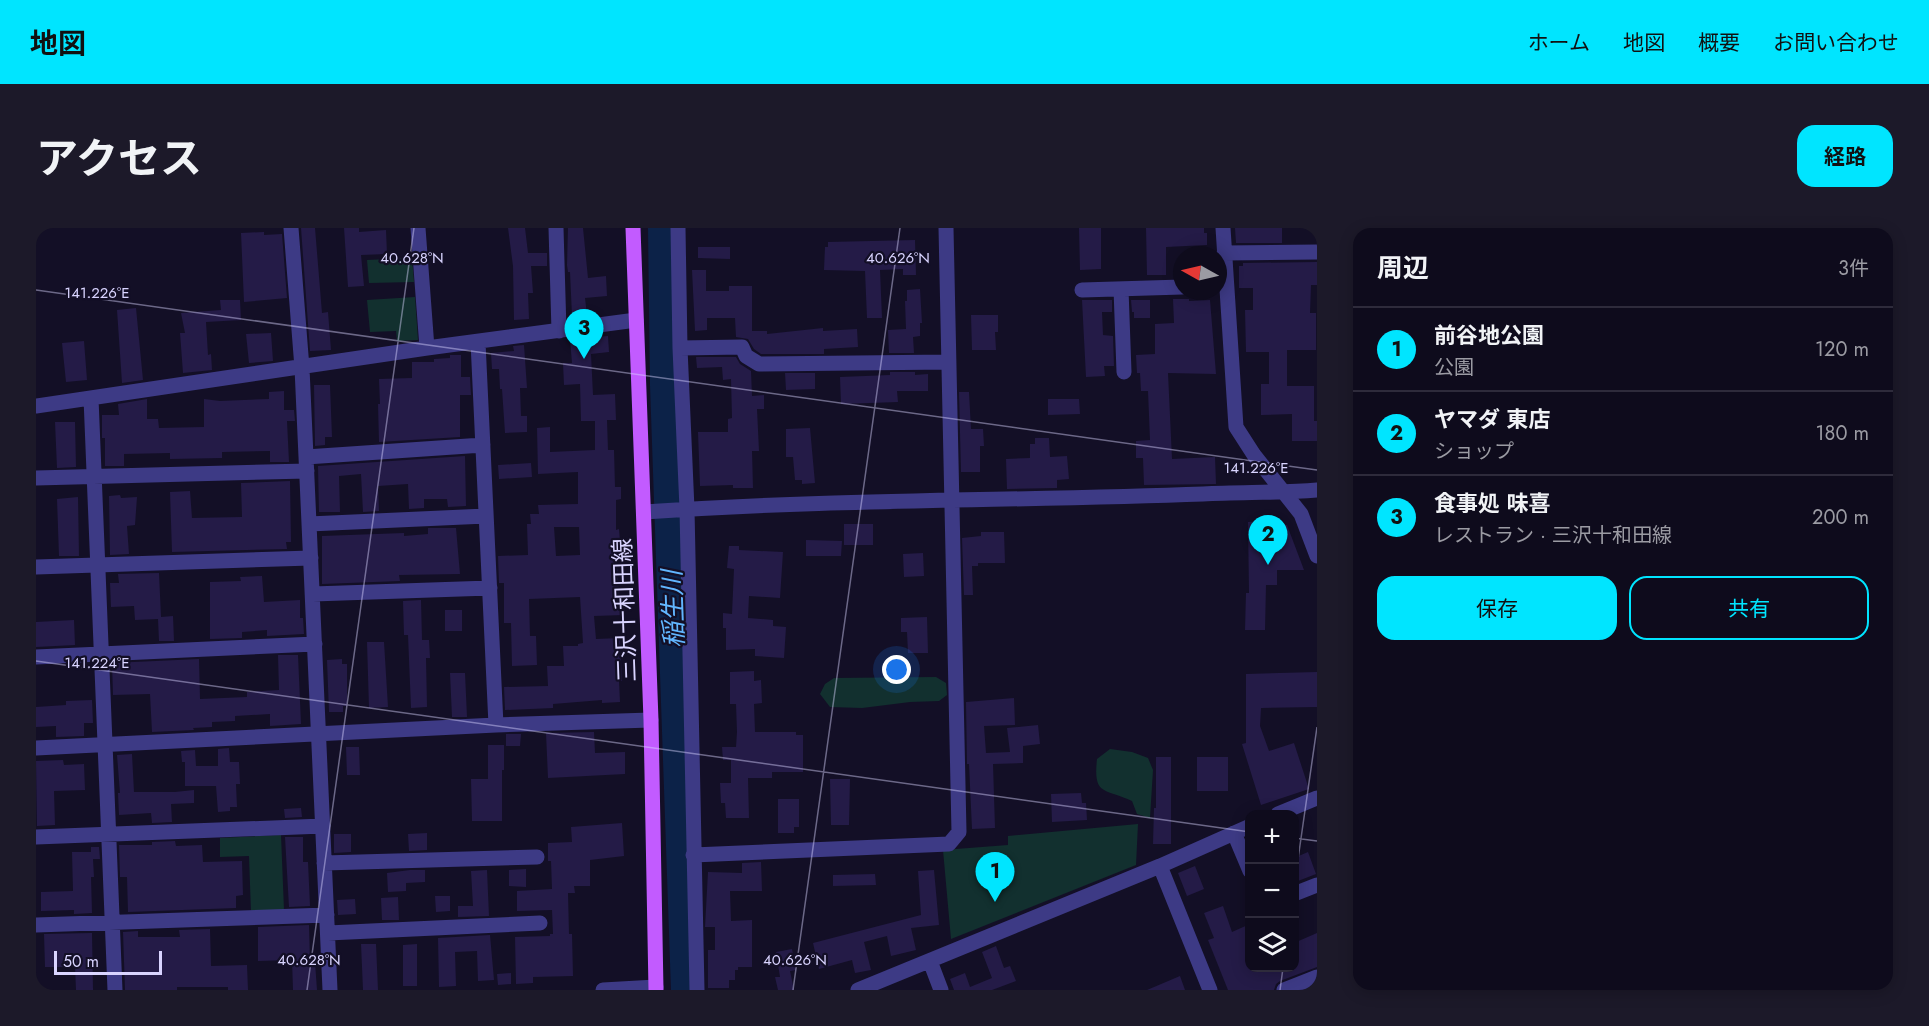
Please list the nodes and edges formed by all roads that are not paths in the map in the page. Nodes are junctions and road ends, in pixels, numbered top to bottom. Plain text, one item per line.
1 (291, 228) edge
2 (418, 228) edge
3 (556, 228) edge
4 (633, 228) edge
5 (678, 228) edge
6 (945, 228) edge
7 (1223, 228) edge
8 (1224, 246) edge
9 (1317, 252) edge
10 (1227, 253) edge
11 (1173, 287) edge
12 (1121, 289) junction
13 (1082, 290) dead end
14 (1223, 300) edge
15 (636, 320) junction
16 (559, 331) junction
17 (478, 342) junction
18 (427, 348) junction
19 (680, 348) junction
20 (948, 362) junction
21 (302, 368) junction
22 (1124, 372) dead end
23 (91, 398) junction
24 (36, 406) edge
25 (483, 445) junction
26 (306, 464) junction
27 (94, 476) junction
28 (36, 478) edge
29 (1317, 490) edge
30 (1285, 492) junction
31 (950, 499) junction
32 (684, 509) junction
33 (644, 512) junction
34 (486, 516) junction
35 (309, 524) junction
36 (1317, 556) edge
37 (311, 558) junction
38 (98, 564) junction
39 (36, 567) edge
40 (490, 588) junction
41 (313, 594) junction
42 (315, 644) junction
43 (101, 653) junction
44 (36, 657) edge
45 (651, 720) junction
46 (496, 725) junction
47 (319, 734) junction
48 (105, 744) junction
49 (36, 748) edge
50 (1317, 798) edge
51 (1288, 810) edge
52 (323, 826) junction
53 (1245, 828) edge
54 (1234, 833) junction
55 (109, 834) junction
56 (36, 837) edge
57 (693, 855) junction
58 (537, 857) dead end
59 (324, 863) junction
60 (1247, 864) edge
61 (1160, 866) junction
62 (1317, 885) edge
63 (1299, 892) edge
64 (327, 915) junction
65 (112, 923) junction
66 (540, 923) dead end
67 (36, 925) edge
68 (328, 933) junction
69 (930, 961) junction
70 (1317, 976) edge
71 (656, 989) edge
72 (115, 990) edge
73 (330, 990) edge
74 (603, 990) edge
75 (697, 990) edge
76 (858, 990) edge
77 (941, 990) edge
78 (1210, 990) edge
79 (1284, 990) edge

1 - 21 street
2 - 18 street
3 - 16 street
4 - 15 main road, 三沢十和田線
5 - 19 street
6 - 20 street
7 - 8 street
9 - 10 street
11 - 12 street
12 - 13 street
12 - 22 street
14 - 30 street
15 - 16 street
15 - 33 main road, 三沢十和田線
16 - 17 street
17 - 18 street
17 - 25 street
18 - 21 street
19 - 20 street
19 - 32 street
20 - 31 street
21 - 23 street
21 - 26 street
23 - 24 street
23 - 27 street
25 - 26 street
25 - 34 street
26 - 27 street
26 - 35 street
27 - 28 street
27 - 38 street
29 - 30 street
30 - 31 street
30 - 36 street
31 - 32 street
31 - 57 street
32 - 33 street
32 - 57 street
33 - 45 main road, 三沢十和田線
34 - 35 street
34 - 40 street
35 - 37 street
37 - 38 street
37 - 41 street
38 - 39 street
38 - 43 street
40 - 41 street
40 - 46 street
41 - 42 street
42 - 43 street
42 - 47 street
43 - 44 street
43 - 48 street
45 - 46 street
45 - 71 main road, 三沢十和田線
46 - 47 street
47 - 48 street
47 - 52 street
48 - 49 street
48 - 55 street
50 - 51 street
52 - 55 street
52 - 59 street
53 - 54 street
54 - 60 street
54 - 61 street
55 - 56 street
55 - 65 street
57 - 75 street
58 - 59 street
59 - 64 street
61 - 69 street
61 - 78 street
62 - 63 street
64 - 65 street
64 - 68 street
65 - 67 street
65 - 72 street
66 - 68 street
68 - 73 street
69 - 76 street
69 - 77 street
70 - 79 street
71 - 74 street

